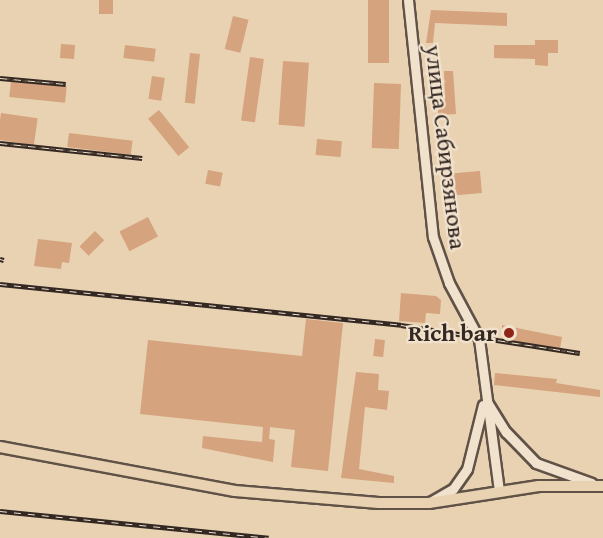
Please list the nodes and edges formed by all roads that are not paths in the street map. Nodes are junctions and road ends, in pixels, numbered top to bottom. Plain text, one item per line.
1 (408, 0) edge
2 (484, 397) junction
3 (0, 447) edge
4 (602, 486) edge
5 (500, 491) junction
6 (429, 502) junction

1 - 2 street, улица Сабирзянова
2 - 4 street
2 - 5 street
2 - 6 street
3 - 6 main road
4 - 5 main road
5 - 6 main road

